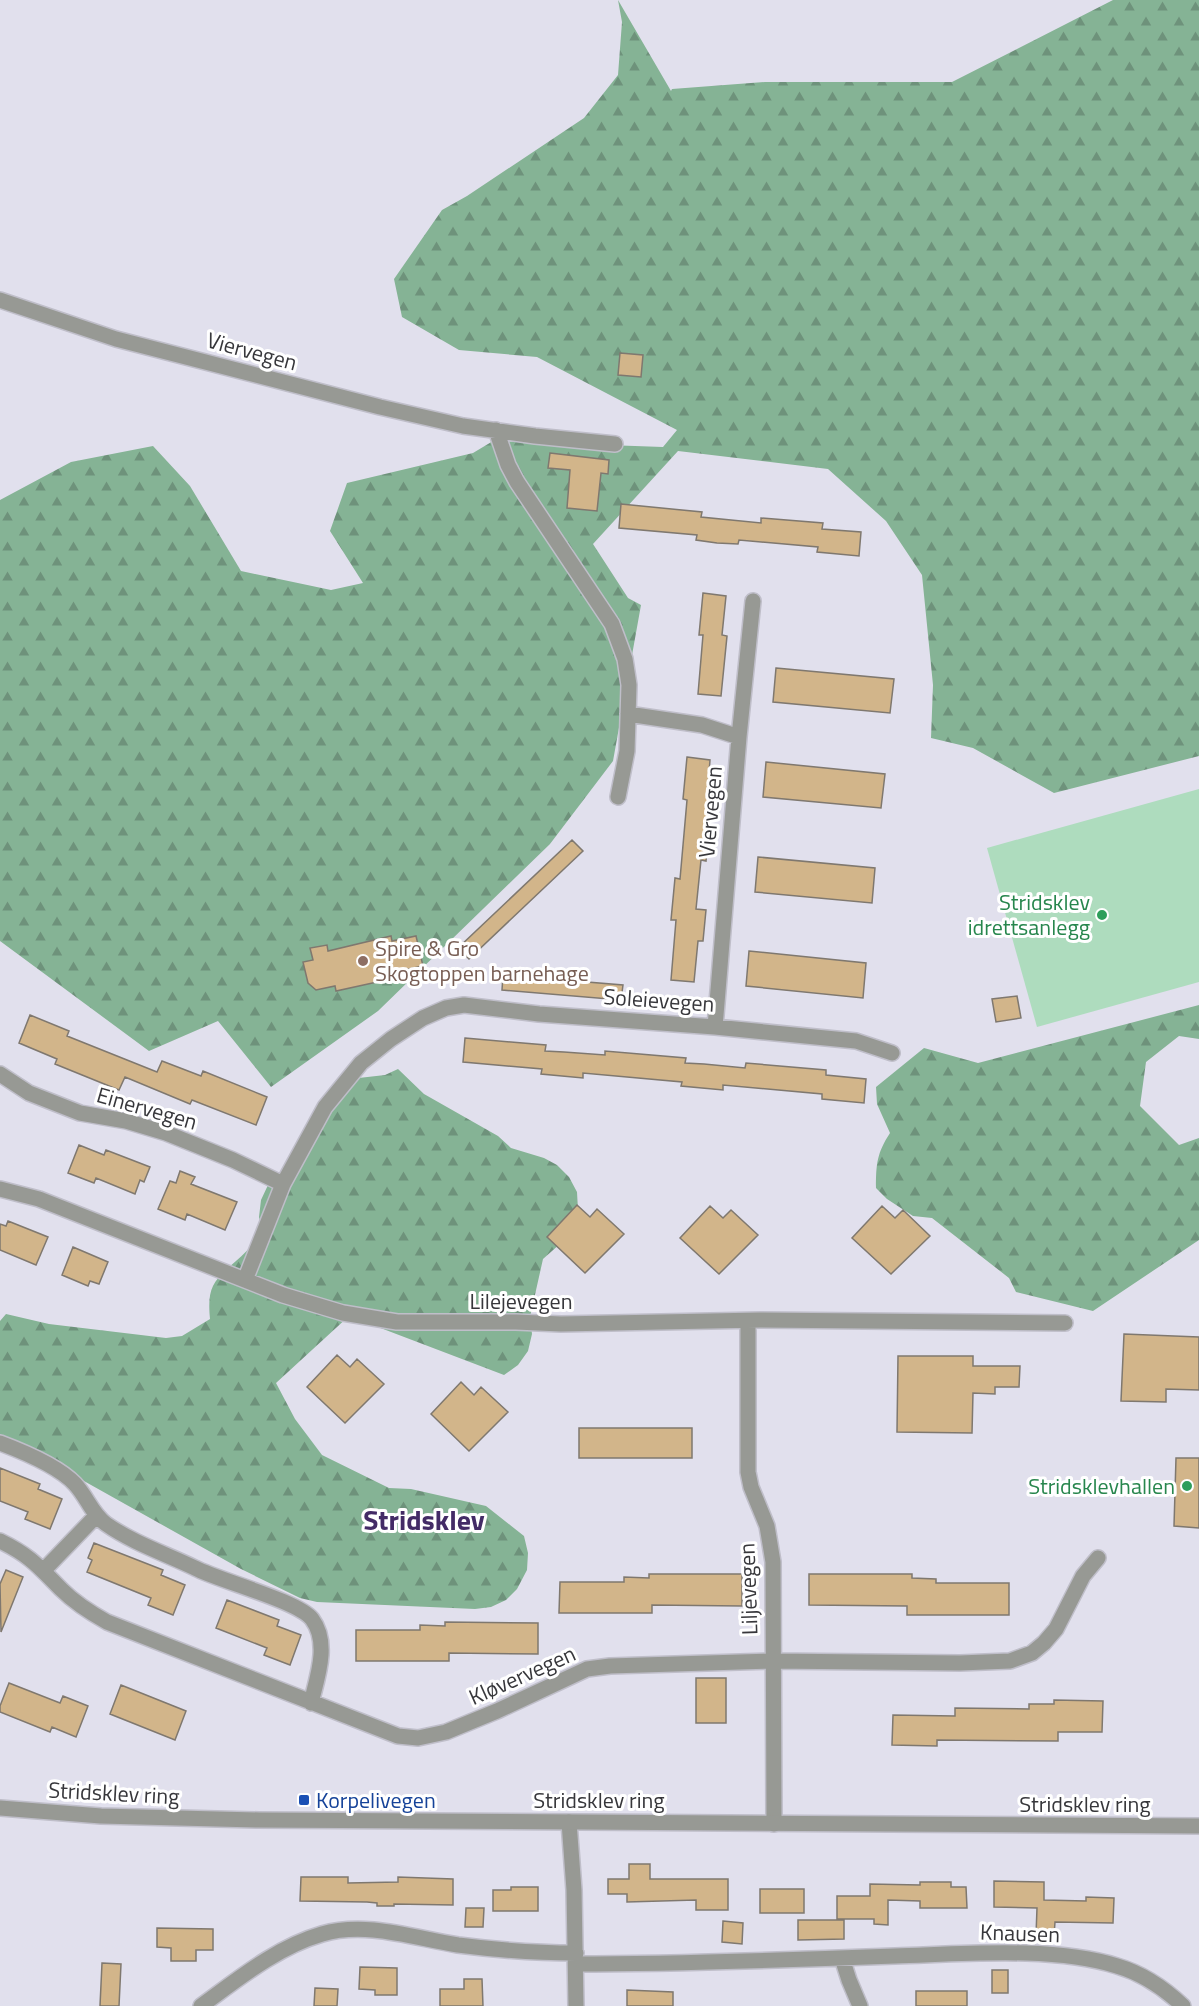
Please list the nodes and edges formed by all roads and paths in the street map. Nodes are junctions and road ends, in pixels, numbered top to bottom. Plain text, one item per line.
1 (0, 300) edge
2 (496, 430) junction
3 (615, 444) dead end
4 (753, 601) dead end
5 (628, 714) junction
6 (739, 737) junction
7 (618, 797) dead end
8 (715, 1027) junction
9 (892, 1053) dead end
10 (0, 1074) edge
11 (283, 1184) junction
12 (0, 1189) edge
13 (245, 1280) junction
14 (748, 1321) junction
15 (1065, 1323) dead end
16 (0, 1443) edge
17 (96, 1516) junction
18 (0, 1541) edge
19 (1098, 1558) dead end
20 (44, 1570) junction
21 (773, 1661) junction
22 (311, 1703) junction
23 (0, 1808) edge
24 (569, 1822) junction
25 (774, 1824) junction
26 (1199, 1826) edge
27 (576, 1958) junction
28 (842, 1958) junction
29 (203, 2006) edge
30 (576, 2006) edge
31 (860, 2006) edge
32 (1183, 2006) edge

1 - 2 street, Viervegen
2 - 3 street, Viervegen
2 - 5 street
4 - 6 street, Viervegen
5 - 6 street
5 - 7 street
6 - 8 street, Viervegen
8 - 9 street, Soleievegen
8 - 11 street, Soleievegen
10 - 11 street, Einervegen
11 - 13 street, Soleievegen
12 - 13 street, Lilejevegen
13 - 14 street, Lilejevegen
14 - 15 street, Lilejevegen
14 - 21 street, Liljevegen
16 - 17 street
17 - 20 street
17 - 22 street
18 - 20 street, Kløvervegen
19 - 21 street, Kløvervegen
20 - 22 street, Kløvervegen
21 - 22 street, Kløvervegen
21 - 25 street, Liljevegen
23 - 24 street, Stridsklev ring
24 - 25 street, Stridsklev ring
24 - 27 street
25 - 26 street, Stridsklev ring
27 - 28 street, Knausen
27 - 29 street
27 - 30 street
28 - 31 street
28 - 32 street, Knausen

